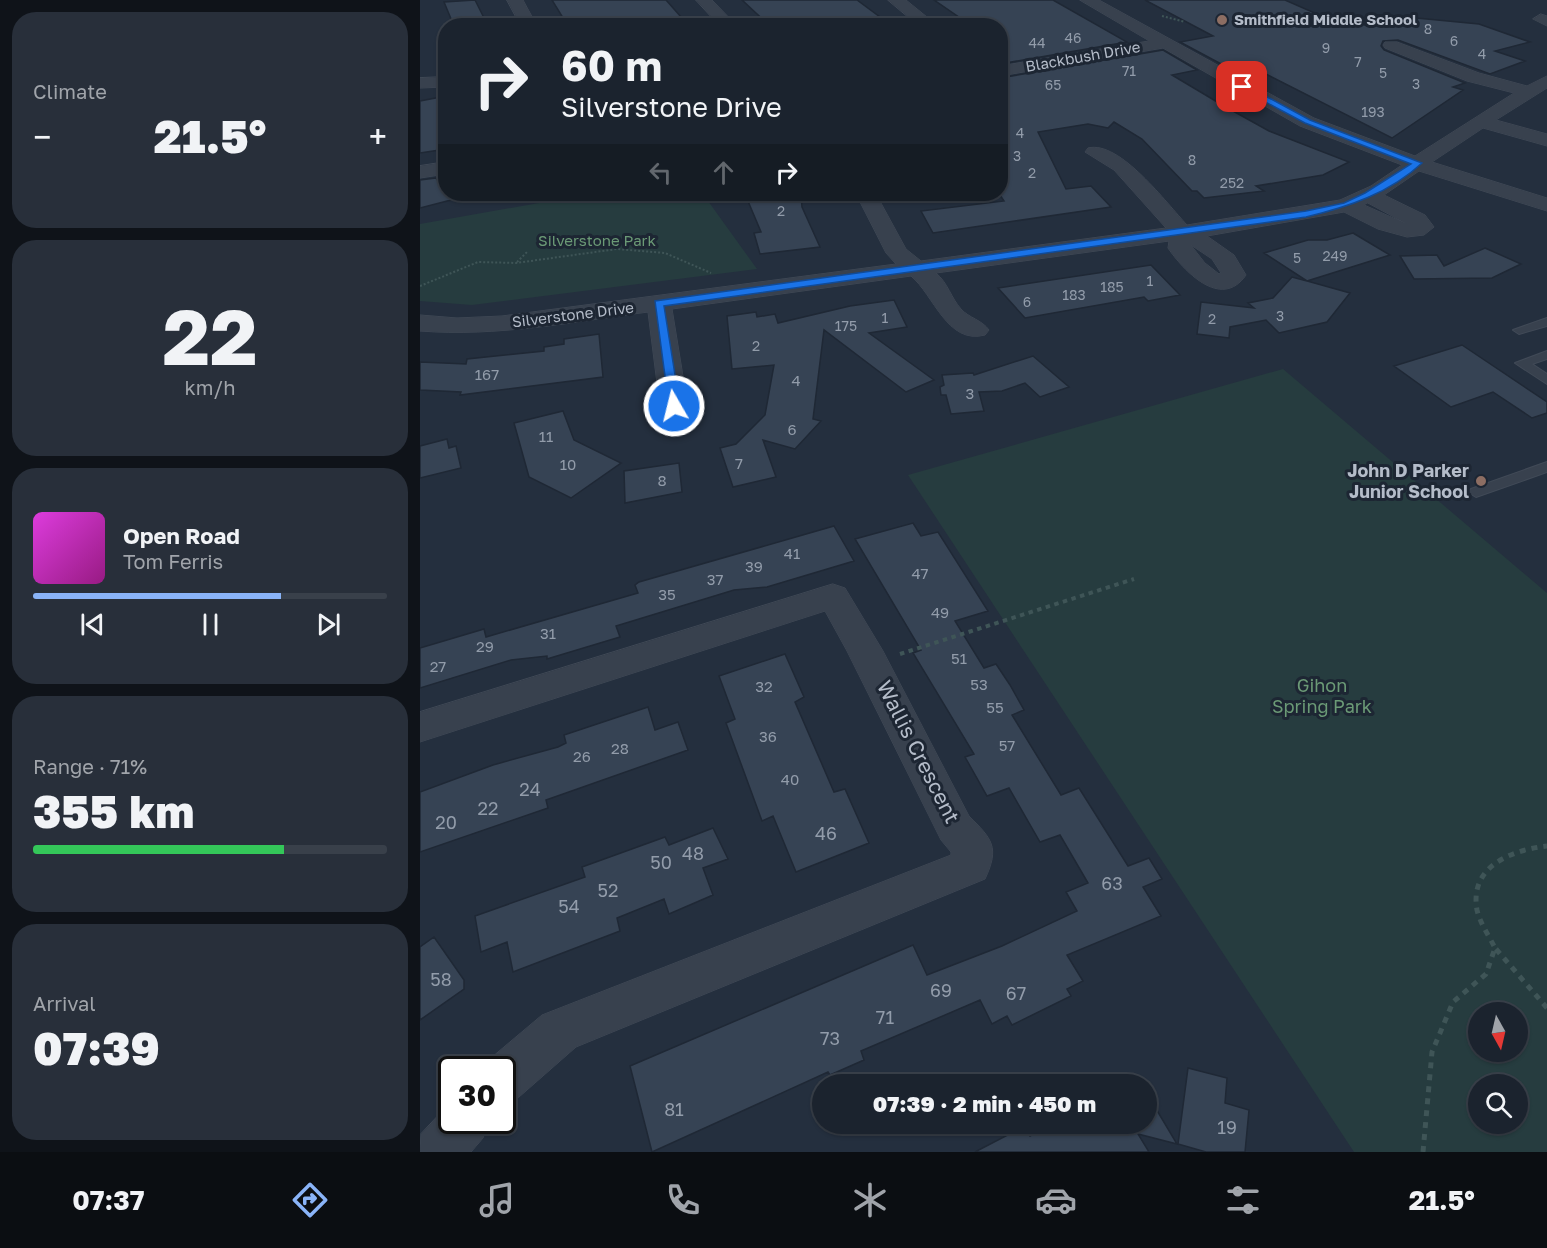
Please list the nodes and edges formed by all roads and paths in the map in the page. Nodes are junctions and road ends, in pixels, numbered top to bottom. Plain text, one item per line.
1 (515, 0) edge
2 (704, 0) edge
3 (896, 0) edge
4 (1088, 0) edge
5 (1155, 13) dead end
6 (525, 18) edge
7 (721, 18) edge
8 (920, 18) edge
9 (1185, 22) dead end
10 (1165, 43) junction
11 (1391, 45) dead end
12 (1008, 70) edge
13 (1547, 81) edge
14 (438, 82) edge
15 (420, 83) edge
16 (1527, 91) junction
17 (1480, 121) junction
18 (1547, 140) edge
19 (1095, 152) dead end
20 (1418, 163) junction
21 (438, 169) edge
22 (420, 172) edge
23 (1368, 195) junction
24 (870, 201) edge
25 (1347, 205) junction
26 (1547, 205) edge
27 (1181, 232) junction
28 (527, 252) dead end
29 (516, 263) junction
30 (915, 268) junction
31 (720, 277) dead end
32 (420, 286) edge
33 (659, 304) junction
34 (420, 322) edge
35 (1547, 322) edge
36 (976, 330) dead end
37 (1520, 330) dead end
38 (1547, 355) edge
39 (1547, 380) edge
40 (674, 406) dead end
41 (1547, 467) edge
42 (1476, 492) dead end
43 (1134, 579) dead end
44 (872, 663) junction
45 (420, 727) edge
46 (1547, 846) edge
47 (1495, 948) junction
48 (1547, 1008) edge
49 (516, 1068) edge
50 (454, 1134) edge
51 (439, 1152) edge
52 (1423, 1152) edge

1 - 6 street
2 - 7 street
3 - 8 street
4 - 10 street
5 - 9 path
10 - 12 street, Blackbush Drive
10 - 20 street
11 - 16 street
13 - 16 street, Silverstone Drive
14 - 15 street
16 - 17 street, Silverstone Drive
17 - 18 street
17 - 20 street, Silverstone Drive
19 - 27 street
20 - 23 street, Silverstone Drive
20 - 26 street
21 - 22 street
23 - 25 street, Silverstone Drive
23 - 25 street
24 - 30 street
25 - 27 street, Silverstone Drive
27 - 30 street, Silverstone Drive
28 - 29 path
29 - 31 path
29 - 32 path
30 - 33 street, Silverstone Drive
30 - 36 street
33 - 34 street, Silverstone Drive
33 - 40 street
35 - 37 lane
38 - 39 lane
41 - 42 lane
43 - 44 path
44 - 45 street, Wallis Crescent
44 - 49 street, Wallis Crescent
46 - 47 path
47 - 48 path
47 - 52 path
50 - 51 street

